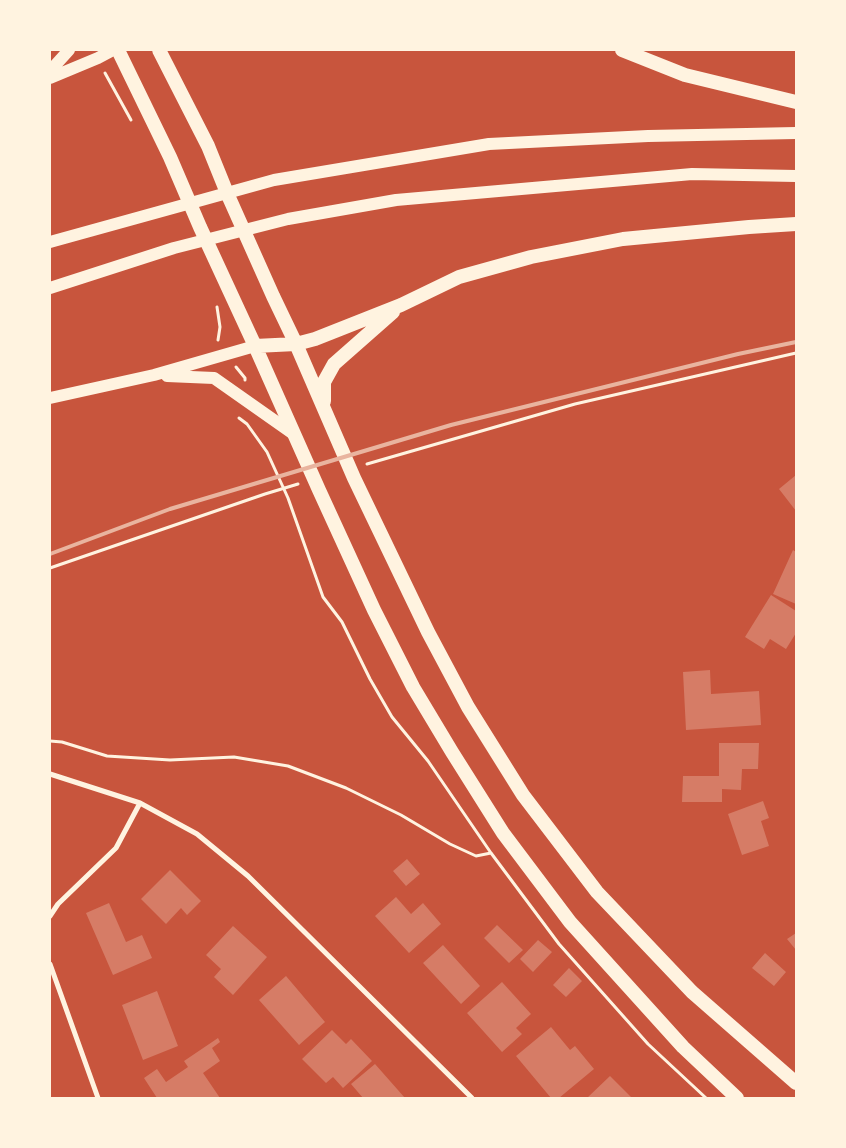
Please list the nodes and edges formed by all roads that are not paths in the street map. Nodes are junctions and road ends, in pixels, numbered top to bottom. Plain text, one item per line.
1 (69, 50) edge
2 (113, 50) edge
3 (118, 50) edge
4 (159, 50) edge
5 (622, 50) edge
6 (50, 71) edge
7 (50, 78) edge
8 (796, 102) edge
9 (796, 133) edge
10 (796, 176) edge
11 (796, 224) edge
12 (50, 242) edge
13 (50, 288) edge
14 (401, 305) junction
15 (296, 344) junction
16 (255, 346) junction
17 (154, 375) junction
18 (50, 398) edge
19 (324, 410) junction
20 (296, 439) junction
21 (50, 774) edge
22 (140, 803) junction
23 (50, 916) edge
24 (50, 964) edge
25 (796, 1083) edge
26 (98, 1098) edge
27 (472, 1098) edge
28 (737, 1098) edge

1 - 6 main road
2 - 7 main road
3 - 16 highway
4 - 15 highway
5 - 8 highway
9 - 12 main road
10 - 13 main road
11 - 14 highway
14 - 15 highway
14 - 19 highway
15 - 16 highway
15 - 19 highway
16 - 17 main road
16 - 20 highway
17 - 18 main road
17 - 20 main road
19 - 25 highway
20 - 28 highway
21 - 22 street
22 - 23 street
22 - 27 street
24 - 26 street

